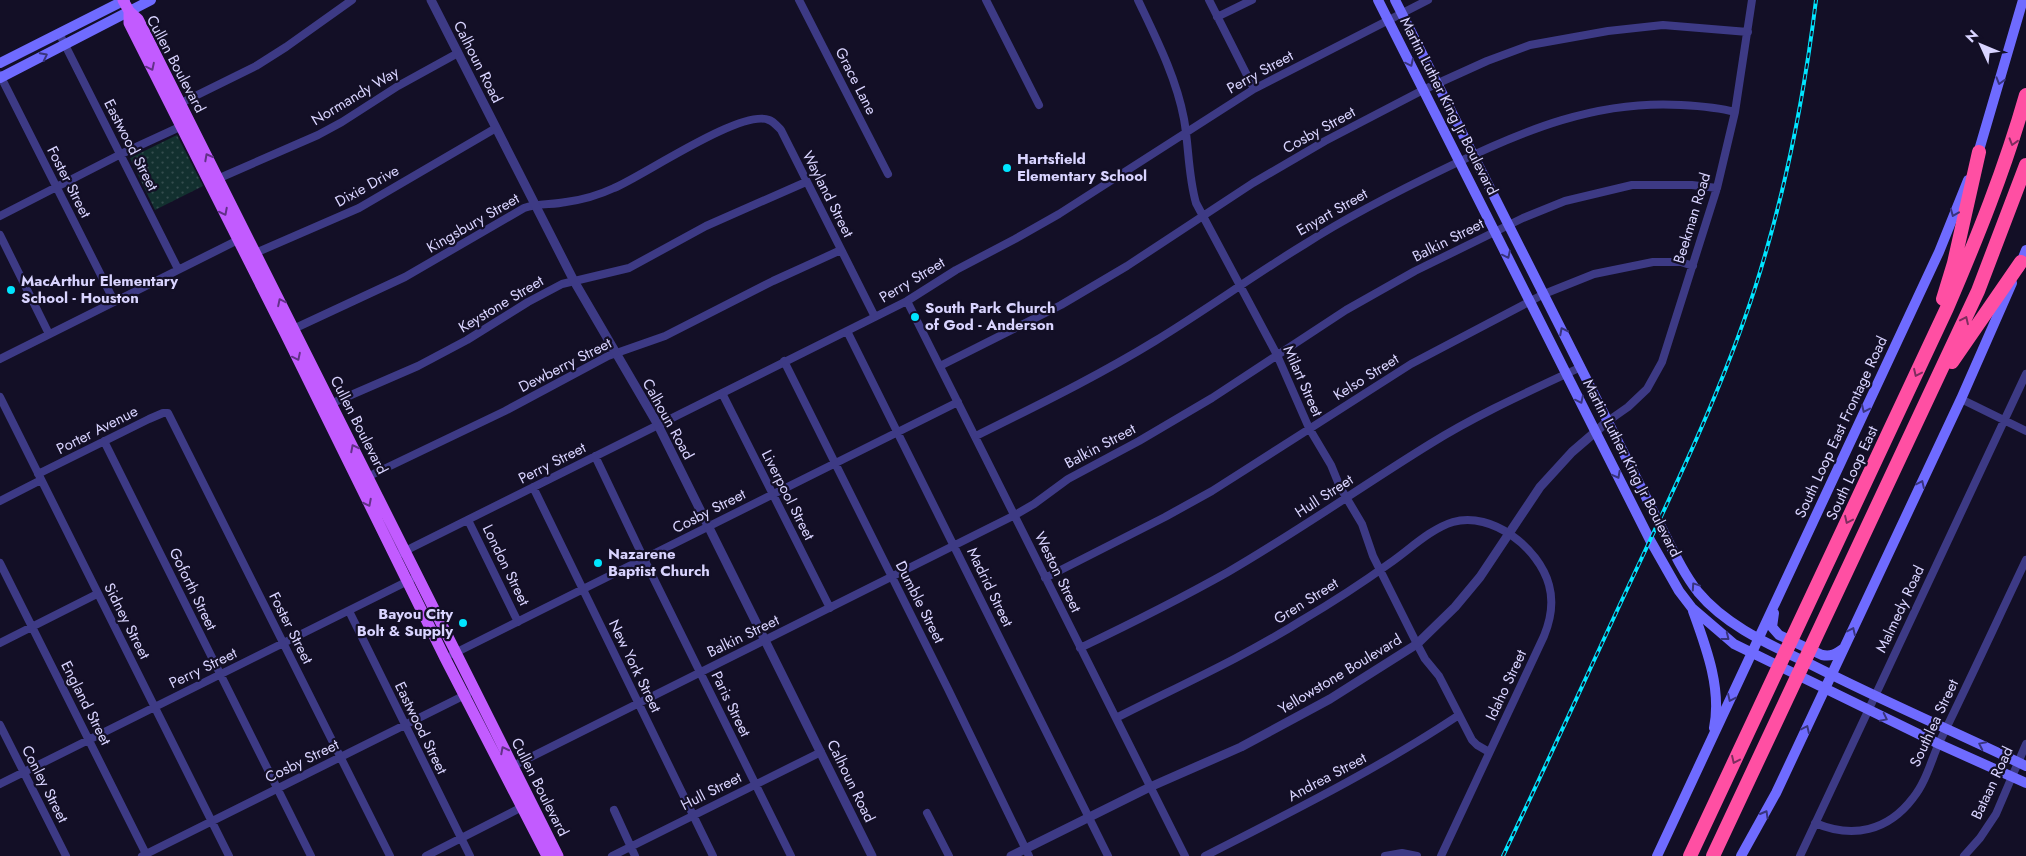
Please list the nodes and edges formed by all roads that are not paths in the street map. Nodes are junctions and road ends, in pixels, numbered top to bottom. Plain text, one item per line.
1 (151, 0) edge
2 (352, 0) edge
3 (430, 0) edge
4 (799, 0) edge
5 (986, 0) edge
6 (1138, 0) edge
7 (1208, 0) edge
8 (1252, 0) edge
9 (1378, 0) edge
10 (1395, 0) edge
11 (1428, 0) edge
12 (1752, 0) edge
13 (2023, 0) edge
14 (125, 3) edge
15 (1402, 13) junction
16 (1217, 17) junction
17 (1388, 20) junction
18 (1748, 32) junction
19 (59, 33) junction
20 (65, 45) junction
21 (458, 53) junction
22 (0, 63) edge
23 (0, 77) edge
24 (1437, 83) junction
25 (1254, 90) junction
26 (1423, 90) junction
27 (2026, 96) edge
28 (1039, 105) dead end
29 (176, 106) junction
30 (1735, 112) junction
31 (185, 124) junction
32 (733, 126) joint
33 (496, 128) junction
34 (1185, 133) junction
35 (1979, 152) junction
36 (121, 154) junction
37 (1473, 155) junction
38 (1459, 161) junction
39 (2026, 165) edge
40 (888, 174) dead end
41 (214, 180) junction
42 (806, 182) junction
43 (57, 188) junction
44 (1716, 188) junction
45 (535, 204) junction
46 (1202, 215) junction
47 (0, 216) edge
48 (1510, 225) junction
49 (1495, 232) junction
50 (0, 235) edge
51 (243, 238) junction
52 (841, 250) junction
53 (251, 255) junction
54 (2024, 256) edge
55 (1693, 266) junction
56 (178, 269) junction
57 (574, 282) junction
58 (1240, 285) junction
59 (1544, 294) junction
60 (114, 301) junction
61 (907, 301) junction
62 (1530, 302) junction
63 (874, 317) junction
64 (289, 330) junction
65 (847, 331) junction
66 (49, 334) junction
67 (615, 354) junction
68 (1277, 355) junction
69 (1926, 356) junction
70 (0, 359) edge
71 (784, 361) junction
72 (940, 366) junction
73 (1582, 367) junction
74 (1568, 373) junction
75 (2026, 374) edge
76 (722, 393) junction
77 (1929, 396) junction
78 (0, 398) edge
79 (1961, 399) junction
80 (958, 402) junction
81 (326, 406) junction
82 (168, 413) joint
83 (2004, 420) junction
84 (1608, 421) junction
85 (658, 425) junction
86 (1309, 428) junction
87 (1596, 431) junction
88 (2026, 431) edge
89 (897, 432) junction
90 (976, 436) junction
91 (104, 441) junction
92 (595, 456) junction
93 (836, 463) junction
94 (40, 477) junction
95 (363, 479) junction
96 (533, 488) junction
97 (772, 495) junction
98 (1346, 498) junction
99 (0, 501) edge
100 (1015, 515) junction
101 (1655, 515) junction
102 (468, 520) junction
103 (1642, 523) junction
104 (709, 526) junction
105 (1508, 533) junction
106 (954, 546) junction
107 (400, 554) junction
108 (1798, 554) junction
109 (644, 559) junction
110 (2026, 560) edge
111 (1679, 562) junction
112 (0, 563) edge
113 (1380, 570) junction
114 (1666, 570) junction
115 (891, 577) junction
116 (412, 578) junction
117 (1045, 578) junction
118 (582, 590) junction
119 (97, 594) junction
120 (830, 608) junction
121 (1692, 608) junction
122 (349, 611) junction
123 (518, 622) junction
124 (32, 627) junction
125 (1758, 639) junction
126 (766, 640) junction
127 (0, 643) edge
128 (284, 644) junction
129 (1417, 644) junction
130 (1080, 648) junction
131 (1844, 648) junction
132 (1752, 654) junction
133 (450, 656) junction
134 (700, 673) junction
135 (220, 675) junction
136 (1832, 675) junction
137 (1824, 690) junction
138 (469, 693) junction
139 (1875, 695) junction
140 (638, 704) junction
141 (156, 707) junction
142 (1868, 711) junction
143 (1459, 715) junction
144 (1116, 718) junction
145 (404, 724) junction
146 (0, 725) edge
147 (1947, 728) junction
148 (89, 740) junction
149 (1711, 743) junction
150 (1939, 744) junction
151 (2026, 744) edge
152 (821, 752) junction
153 (1489, 752) junction
154 (341, 757) junction
155 (2022, 764) edge
156 (508, 769) junction
157 (24, 772) junction
158 (2011, 776) junction
159 (2026, 783) edge
160 (0, 784) edge
161 (755, 785) junction
162 (1150, 787) junction
163 (277, 788) junction
164 (525, 805) junction
165 (614, 810) dead end
166 (927, 813) dead end
167 (694, 815) junction
168 (1089, 818) junction
169 (212, 821) junction
170 (1815, 823) junction
171 (461, 838) junction
172 (630, 847) junction
173 (1027, 852) edge
174 (145, 855) edge
175 (66, 856) edge
176 (230, 856) edge
177 (311, 856) edge
178 (390, 856) edge
179 (426, 856) edge
180 (470, 856) edge
181 (547, 856) edge
182 (558, 856) edge
183 (612, 856) edge
184 (635, 856) edge
185 (713, 856) edge
186 (791, 856) edge
187 (872, 856) edge
188 (949, 856) edge
189 (1011, 856) edge
190 (1108, 856) edge
191 (1185, 856) edge
192 (1205, 856) edge
193 (1385, 856) edge
194 (1417, 856) edge
195 (1441, 856) edge
196 (1657, 856) edge
197 (1690, 856) edge
198 (1713, 856) edge
199 (1740, 856) edge
200 (1800, 856) edge
201 (1964, 856) edge

1 - 14 main road
2 - 29 street
3 - 21 street, Calhoun Road
4 - 40 street, Grace Lane
5 - 28 street
6 - 34 street, Milart Street
7 - 16 street
8 - 16 street
9 - 17 main road, Martin Luther King Jr Boulevard
10 - 15 main road, Martin Luther King Jr Boulevard
11 - 15 street, Perry Street
12 - 18 street, Beekman Road
13 -> 35 main road, South Loop East Frontage Road
14 - 19 main road
14 - 20 main road
14 - 29 main road, Cullen Boulevard
15 - 17 street, Perry Street
15 - 24 main road, Martin Luther King Jr Boulevard
16 - 25 street
17 - 25 street, Perry Street
17 -> 26 main road, Martin Luther King Jr Boulevard
18 - 24 street, Cosby Street
18 - 30 street, Beekman Road
19 - 20 street, Eastwood Street
19 - 22 main road
23 -> 20 main road
20 - 36 street, Eastwood Street
21 - 33 street, Calhoun Road
21 - 41 street, Normandy Way
23 - 43 street, Foster Street
24 - 26 street, Cosby Street
24 - 37 main road, Martin Luther King Jr Boulevard
25 - 34 street, Perry Street
26 - 38 main road, Martin Luther King Jr Boulevard
26 - 46 street, Cosby Street
27 -> 69 highway, South Loop East
29 - 31 main road, Cullen Boulevard
30 - 37 street, Enyart Street
30 - 44 street, Beekman Road
31 - 36 street
31 - 41 main road, Cullen Boulevard
32 - 42 street, Wayland Street
32 - 45 street, Kingsbury Street
33 - 45 street, Calhoun Road
33 - 53 street, Dixie Drive
34 - 46 street, Milart Street
34 - 61 street, Perry Street
35 - 69 highway
35 -> 108 main road, South Loop East Frontage Road
36 - 43 street
36 - 56 street, Eastwood Street
37 - 38 street, Enyart Street
37 - 48 main road, Martin Luther King Jr Boulevard
38 - 49 main road, Martin Luther King Jr Boulevard
38 - 58 street, Enyart Street
77 -> 39 highway
41 - 51 main road, Cullen Boulevard
42 - 52 street, Wayland Street
42 - 57 street, Keystone Street
43 - 47 street
43 - 60 street, Foster Street
44 - 48 street, Balkin Street
44 - 55 street, Beekman Road
45 - 57 street, Calhoun Road
45 - 64 street, Kingsbury Street
46 - 58 street, Milart Street
46 - 72 street, Cosby Street
48 - 49 street, Balkin Street
48 - 59 main road, Martin Luther King Jr Boulevard
49 -> 62 main road, Martin Luther King Jr Boulevard
49 - 68 street, Balkin Street
50 - 66 street
51 - 53 main road, Cullen Boulevard
51 - 56 street
52 - 63 street, Wayland Street
52 - 67 street, Dewberry Street
53 - 64 main road, Cullen Boulevard
54 - 77 highway
54 - 79 main road
55 - 59 street, Kelso Street
55 - 84 street, Beekman Road
56 - 60 street
57 - 67 street, Calhoun Road
57 - 81 street, Keystone Street
58 - 68 street, Milart Street
58 - 90 street, Enyart Street
59 - 62 street, Kelso Street
73 -> 59 main road, Martin Luther King Jr Boulevard
60 - 66 street
61 - 63 street, Perry Street
61 - 72 street, Weston Street
62 - 74 main road, Martin Luther King Jr Boulevard
62 - 86 street, Kelso Street
63 - 65 street, Perry Street
64 - 81 main road, Cullen Boulevard
65 - 71 street, Perry Street
65 - 89 street, Madrid Street
66 - 70 street
67 - 85 street, Calhoun Road
67 - 95 street, Dewberry Street
68 - 86 street, Milart Street
68 - 100 street, Balkin Street
69 -> 197 highway, South Loop East
71 - 76 street, Perry Street
71 - 93 street, Dumble Street
72 - 80 street, Weston Street
73 - 74 street, Hull Street
73 - 84 main road, Martin Luther King Jr Boulevard
74 -> 87 main road, Martin Luther King Jr Boulevard
74 - 98 street, Hull Street
75 - 83 street, Malmedy Road
76 - 85 street, Perry Street
76 - 97 street, Liverpool Street
77 - 198 highway
78 - 94 street, Sidney Street
79 - 83 street
131 -> 79 main road
80 - 89 street, Cosby Street
80 - 90 street, Weston Street
81 - 95 main road, Cullen Boulevard
82 - 91 street, Porter Avenue
82 - 128 street, Foster Street
83 - 88 street
83 - 139 street, Malmedy Road
84 - 87 street, Yellowstone Boulevard
84 - 101 main road, Martin Luther King Jr Boulevard
85 - 92 street, Perry Street
85 - 104 street, Calhoun Road
86 - 98 street, Milart Street
86 - 117 street, Kelso Street
87 -> 103 main road, Martin Luther King Jr Boulevard
87 - 105 street, Yellowstone Boulevard
89 - 93 street, Cosby Street
89 - 106 street, Madrid Street
90 - 100 street, Weston Street
91 - 94 street, Porter Avenue
91 - 135 street, Goforth Street
92 - 96 street, Perry Street
92 - 109 street, Paris Street
93 - 97 street, Cosby Street
93 - 115 street, Dumble Street
94 - 99 street, Porter Avenue
94 - 119 street, Sidney Street
95 - 107 main road, Cullen Boulevard
96 - 102 street, Perry Street
96 - 118 street, New York Street
97 - 104 street, Cosby Street
97 - 120 street, Liverpool Street
98 - 113 street, Milart Street
98 - 130 street, Hull Street
100 - 106 street, Balkin Street
100 - 117 street, Weston Street
101 - 103 main road
101 - 111 main road, Martin Luther King Jr Boulevard
102 - 107 street, Perry Street
102 - 123 street, London Street
103 - 114 main road, Martin Luther King Jr Boulevard
104 - 109 street, Cosby Street
104 - 126 street, Calhoun Road
105 - 113 street, Gren Street
105 - 129 street, Yellowstone Boulevard
105 - 153 street, Idaho Street
106 - 115 street, Balkin Street
106 - 168 street, Madrid Street
107 - 116 main road, Cullen Boulevard
108 - 125 main road, South Loop East Frontage Road
108 - 131 main road
109 - 118 street, Cosby Street
109 - 134 street, Paris Street
110 - 147 street, Southlea Street
111 - 114 main road
125 -> 111 main road, Martin Luther King Jr Boulevard
112 - 124 street, England Street
113 - 129 street, Milart Street
113 - 144 street, Gren Street
114 - 121 main road, Martin Luther King Jr Boulevard
115 - 120 street, Balkin Street
115 - 173 street, Dumble Street
116 - 122 street, Perry Street
116 - 133 main road, Cullen Boulevard
117 - 130 street, Weston Street
118 - 123 street, Cosby Street
118 - 140 street, New York Street
119 - 124 street
119 - 141 street, Sidney Street
120 - 126 street, Balkin Street
121 -> 132 main road, Martin Luther King Jr Boulevard
121 - 149 main road
122 - 128 street, Perry Street
122 - 145 street, Eastwood Street
123 - 133 street, Cosby Street
124 - 127 street
124 - 148 street, England Street
125 - 132 main road, South Loop East Frontage Road
125 - 136 main road, Martin Luther King Jr Boulevard
126 - 134 street, Balkin Street
126 - 152 street, Calhoun Road
128 - 135 street, Perry Street
128 - 154 street, Foster Street
129 - 143 street, Milart Street
129 - 162 street, Yellowstone Boulevard
130 - 144 street, Weston Street
131 - 136 main road
132 - 137 main road, Martin Luther King Jr Boulevard
132 -> 149 main road, South Loop East Frontage Road
133 - 138 main road, Cullen Boulevard
134 - 140 street, Balkin Street
134 - 161 street, Paris Street
135 - 141 street, Perry Street
135 - 163 street, Goforth Street
136 - 137 main road
136 - 139 main road, Martin Luther King Jr Boulevard
137 - 142 main road, Martin Luther King Jr Boulevard
199 -> 137 main road
138 - 145 street, Cosby Street
138 - 156 main road, Cullen Boulevard
139 - 142 street, Malmedy Road
139 - 147 main road, Martin Luther King Jr Boulevard
140 - 156 street, Balkin Street
140 - 167 street, New York Street
141 - 148 street, Perry Street
141 - 169 street, Sidney Street
142 -> 150 main road, Martin Luther King Jr Boulevard
142 - 170 street, Malmedy Road
143 - 153 street, Milart Street
143 - 192 street, Andrea Street
144 - 162 street, Weston Street
145 - 154 street, Cosby Street
145 - 171 street, Eastwood Street
146 - 157 street, Conley Street
147 - 150 street, Southlea Street
155 -> 147 main road, Martin Luther King Jr Boulevard
148 - 157 street, Perry Street
148 - 174 street, England Street
149 - 196 main road, South Loop East Frontage Road
150 - 158 main road, Martin Luther King Jr Boulevard
150 - 170 street, Southlea Street
151 - 155 street, Bataan Road
152 - 161 street, Hull Street
152 - 187 street, Calhoun Road
153 - 195 street, Idaho Street
154 - 163 street, Cosby Street
154 - 178 street, Foster Street
155 - 158 street, Bataan Road
156 - 164 main road, Cullen Boulevard
157 - 160 street, Perry Street
157 - 175 street, Conley Street
158 - 159 main road, Martin Luther King Jr Boulevard
158 - 201 street, Bataan Road
161 - 167 street, Hull Street
161 - 186 street, Paris Street
162 - 168 street, Yellowstone Boulevard
162 - 191 street, Weston Street
163 - 169 street, Cosby Street
163 - 177 street, Goforth Street
164 - 171 street
164 - 181 main road, Cullen Boulevard
164 - 182 main road, Cullen Boulevard
165 - 172 street
166 - 188 street
167 - 172 street, Hull Street
167 - 185 street, New York Street
168 - 173 street, Yellowstone Boulevard
168 - 190 street, Madrid Street
169 - 174 street, Cosby Street
169 - 176 street, Sidney Street
170 - 200 street, Malmedy Road
171 - 179 street
171 - 180 street, Eastwood Street
172 - 183 street, Hull Street
172 - 184 street
173 - 189 street, Yellowstone Boulevard
193 - 194 street

